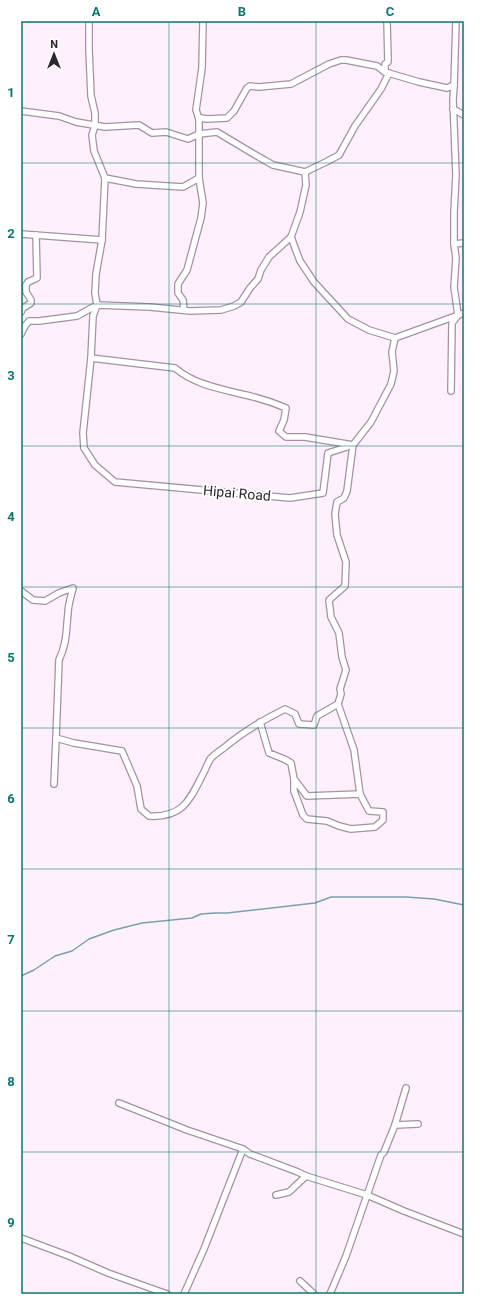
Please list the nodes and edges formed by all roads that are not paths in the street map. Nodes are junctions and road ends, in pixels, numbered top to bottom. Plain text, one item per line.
1 (90, 21) edge
2 (203, 21) edge
3 (388, 21) edge
4 (456, 21) edge
5 (387, 72) junction
6 (454, 85) junction
7 (453, 109) junction
8 (21, 111) edge
9 (464, 115) edge
10 (199, 119) junction
11 (95, 126) junction
12 (199, 134) junction
13 (305, 172) junction
14 (105, 178) junction
15 (199, 178) junction
16 (21, 234) edge
17 (36, 235) junction
18 (291, 237) junction
19 (102, 240) junction
20 (454, 244) junction
21 (464, 244) edge
22 (97, 305) junction
23 (184, 310) junction
24 (21, 312) edge
25 (464, 313) edge
26 (458, 315) junction
27 (21, 324) edge
28 (22, 332) edge
29 (395, 338) junction
30 (91, 358) junction
31 (451, 391) dead end
32 (353, 445) junction
33 (21, 591) edge
34 (338, 704) junction
35 (260, 722) junction
36 (56, 738) junction
37 (294, 779) junction
38 (54, 784) dead end
39 (360, 794) junction
40 (406, 1088) dead end
41 (119, 1103) dead end
42 (395, 1124) junction
43 (418, 1124) dead end
44 (244, 1149) junction
45 (306, 1176) junction
46 (276, 1195) dead end
47 (367, 1195) junction
48 (464, 1234) edge
49 (21, 1238) edge
50 (300, 1281) dead end
51 (167, 1294) edge
52 (184, 1294) edge
53 (314, 1294) edge
54 (330, 1294) edge

1 - 11 street
2 - 10 street
3 - 5 street
4 - 6 street
5 - 6 street
5 - 10 street
5 - 13 street
6 - 7 street
7 - 9 street
7 - 20 street
8 - 11 street
10 - 12 street
11 - 12 street
11 - 14 street
12 - 13 street
12 - 15 street
13 - 18 street
14 - 15 street
14 - 19 street, Hipai Road
15 - 23 street
16 - 17 street
17 - 19 street
17 - 24 street
18 - 23 street
18 - 29 street
19 - 22 street, Hipai Road
20 - 21 street
20 - 26 street
22 - 23 street
22 - 28 street
22 - 30 street, Hipai Road
25 - 26 street
26 - 29 street
26 - 31 street
27 - 28 street
29 - 32 street
30 - 32 street
30 - 32 street, Hipai Road
32 - 34 street
33 - 36 street
34 - 35 street
34 - 39 street
35 - 36 street
35 - 37 street
36 - 38 street
37 - 39 street
37 - 39 street
40 - 42 street
41 - 44 street
42 - 43 street
42 - 47 street
44 - 45 street
44 - 52 street
45 - 46 street
45 - 47 street
47 - 48 street
47 - 54 street
49 - 51 street
50 - 53 street

